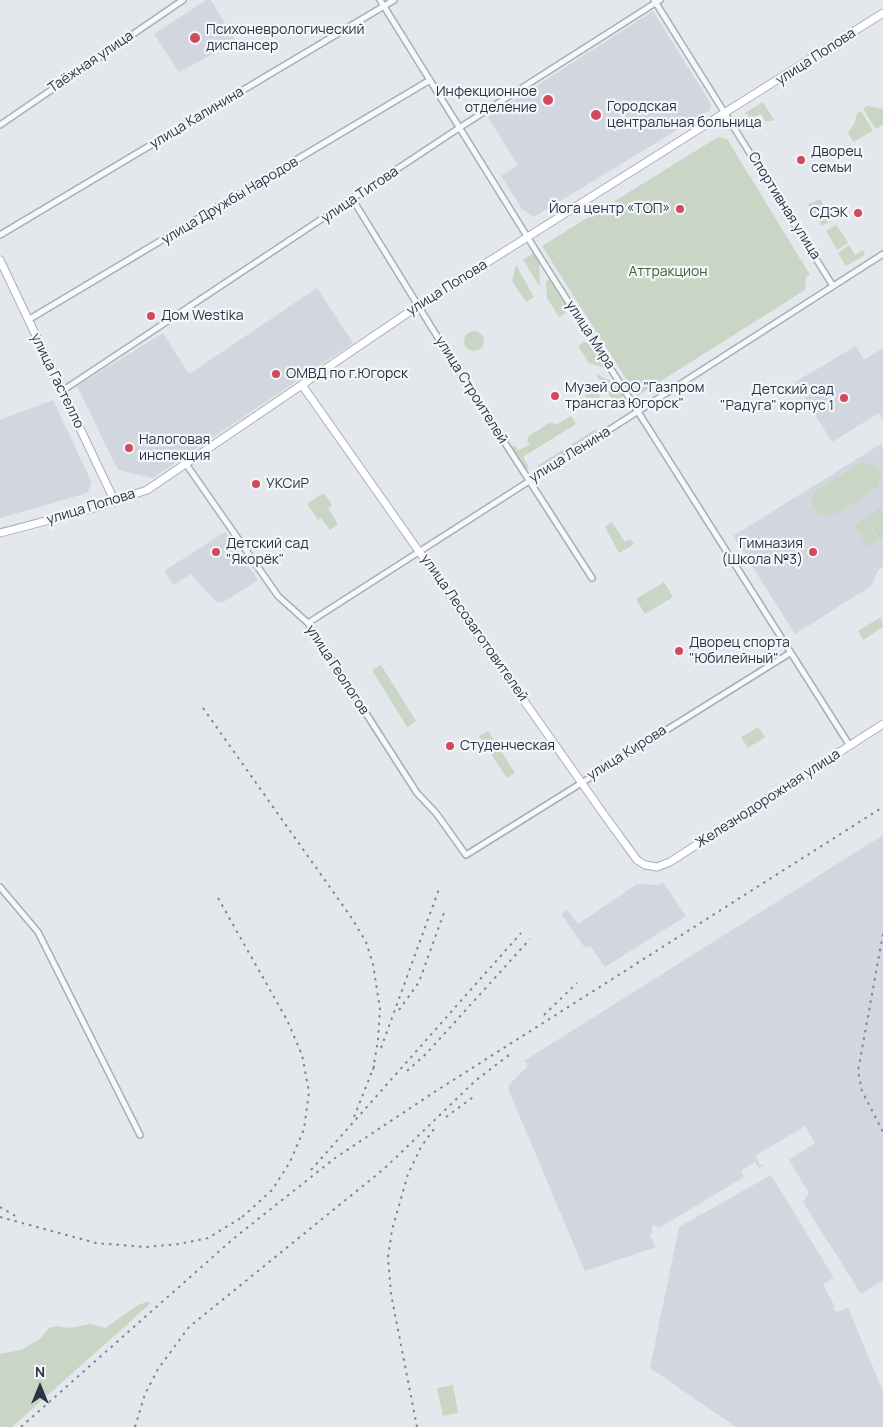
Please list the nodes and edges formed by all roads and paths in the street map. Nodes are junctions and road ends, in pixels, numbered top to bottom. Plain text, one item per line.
1 (183, 0) edge
2 (380, 0) edge
3 (394, 0) edge
4 (657, 1) edge
5 (384, 6) junction
6 (883, 14) edge
7 (430, 80) junction
8 (726, 114) junction
9 (0, 125) edge
10 (459, 128) junction
11 (353, 200) junction
12 (0, 235) edge
13 (528, 237) junction
14 (883, 254) edge
15 (0, 260) edge
16 (833, 286) junction
17 (418, 306) junction
18 (28, 320) junction
19 (302, 385) junction
20 (62, 391) junction
21 (638, 411) junction
22 (186, 464) junction
23 (528, 481) junction
24 (115, 502) junction
25 (0, 533) edge
26 (419, 551) junction
27 (592, 578) dead end
28 (308, 623) junction
29 (790, 652) junction
30 (883, 724) edge
31 (850, 746) junction
32 (582, 782) junction
33 (466, 855) joint
34 (650, 866) joint
35 (0, 887) edge
36 (140, 1135) dead end

1 - 9 street, Таёжная улица
2 - 5 street, улица Мира
3 - 5 street, улица Калинина
4 - 8 street, Спортивная улица
4 - 10 street, улица Титова
5 - 7 street, улица Мира
5 - 12 street, улица Калинина
6 - 8 main road, улица Попова
7 - 10 street, улица Мира
7 - 18 street, улица Дружбы Народов
8 - 13 main road, улица Попова
8 - 16 street, Спортивная улица
10 - 11 street, улица Титова
10 - 13 street, улица Мира
11 - 17 street, улица Строителей
11 - 20 street, улица Титова
13 - 17 main road, улица Попова
13 - 21 street, улица Мира
14 - 16 street, улица Ленина
15 - 18 main road, улица Гастелло
16 - 21 street, улица Ленина
17 - 19 main road, улица Попова
17 - 23 street, улица Строителей
18 - 20 main road, улица Гастелло
19 - 22 main road, улица Попова
19 - 26 main road, улица Лесозаготовителей
20 - 24 main road, улица Гастелло
21 - 23 street, улица Ленина
21 - 29 street, улица Мира
22 - 24 main road, улица Попова
22 - 28 street, улица Геологов
23 - 26 street, улица Ленина
23 - 27 street, улица Строителей
24 - 25 main road, улица Попова
26 - 28 street, улица Ленина
26 - 32 main road, улица Лесозаготовителей
28 - 33 street, улица Геологов
29 - 31 street, улица Мира
29 - 32 street, улица Кирова
30 - 31 main road, Железнодорожная улица
31 - 34 main road, Железнодорожная улица
32 - 33 street, улица Кирова
32 - 34 main road, улица Лесозаготовителей
35 - 36 street

